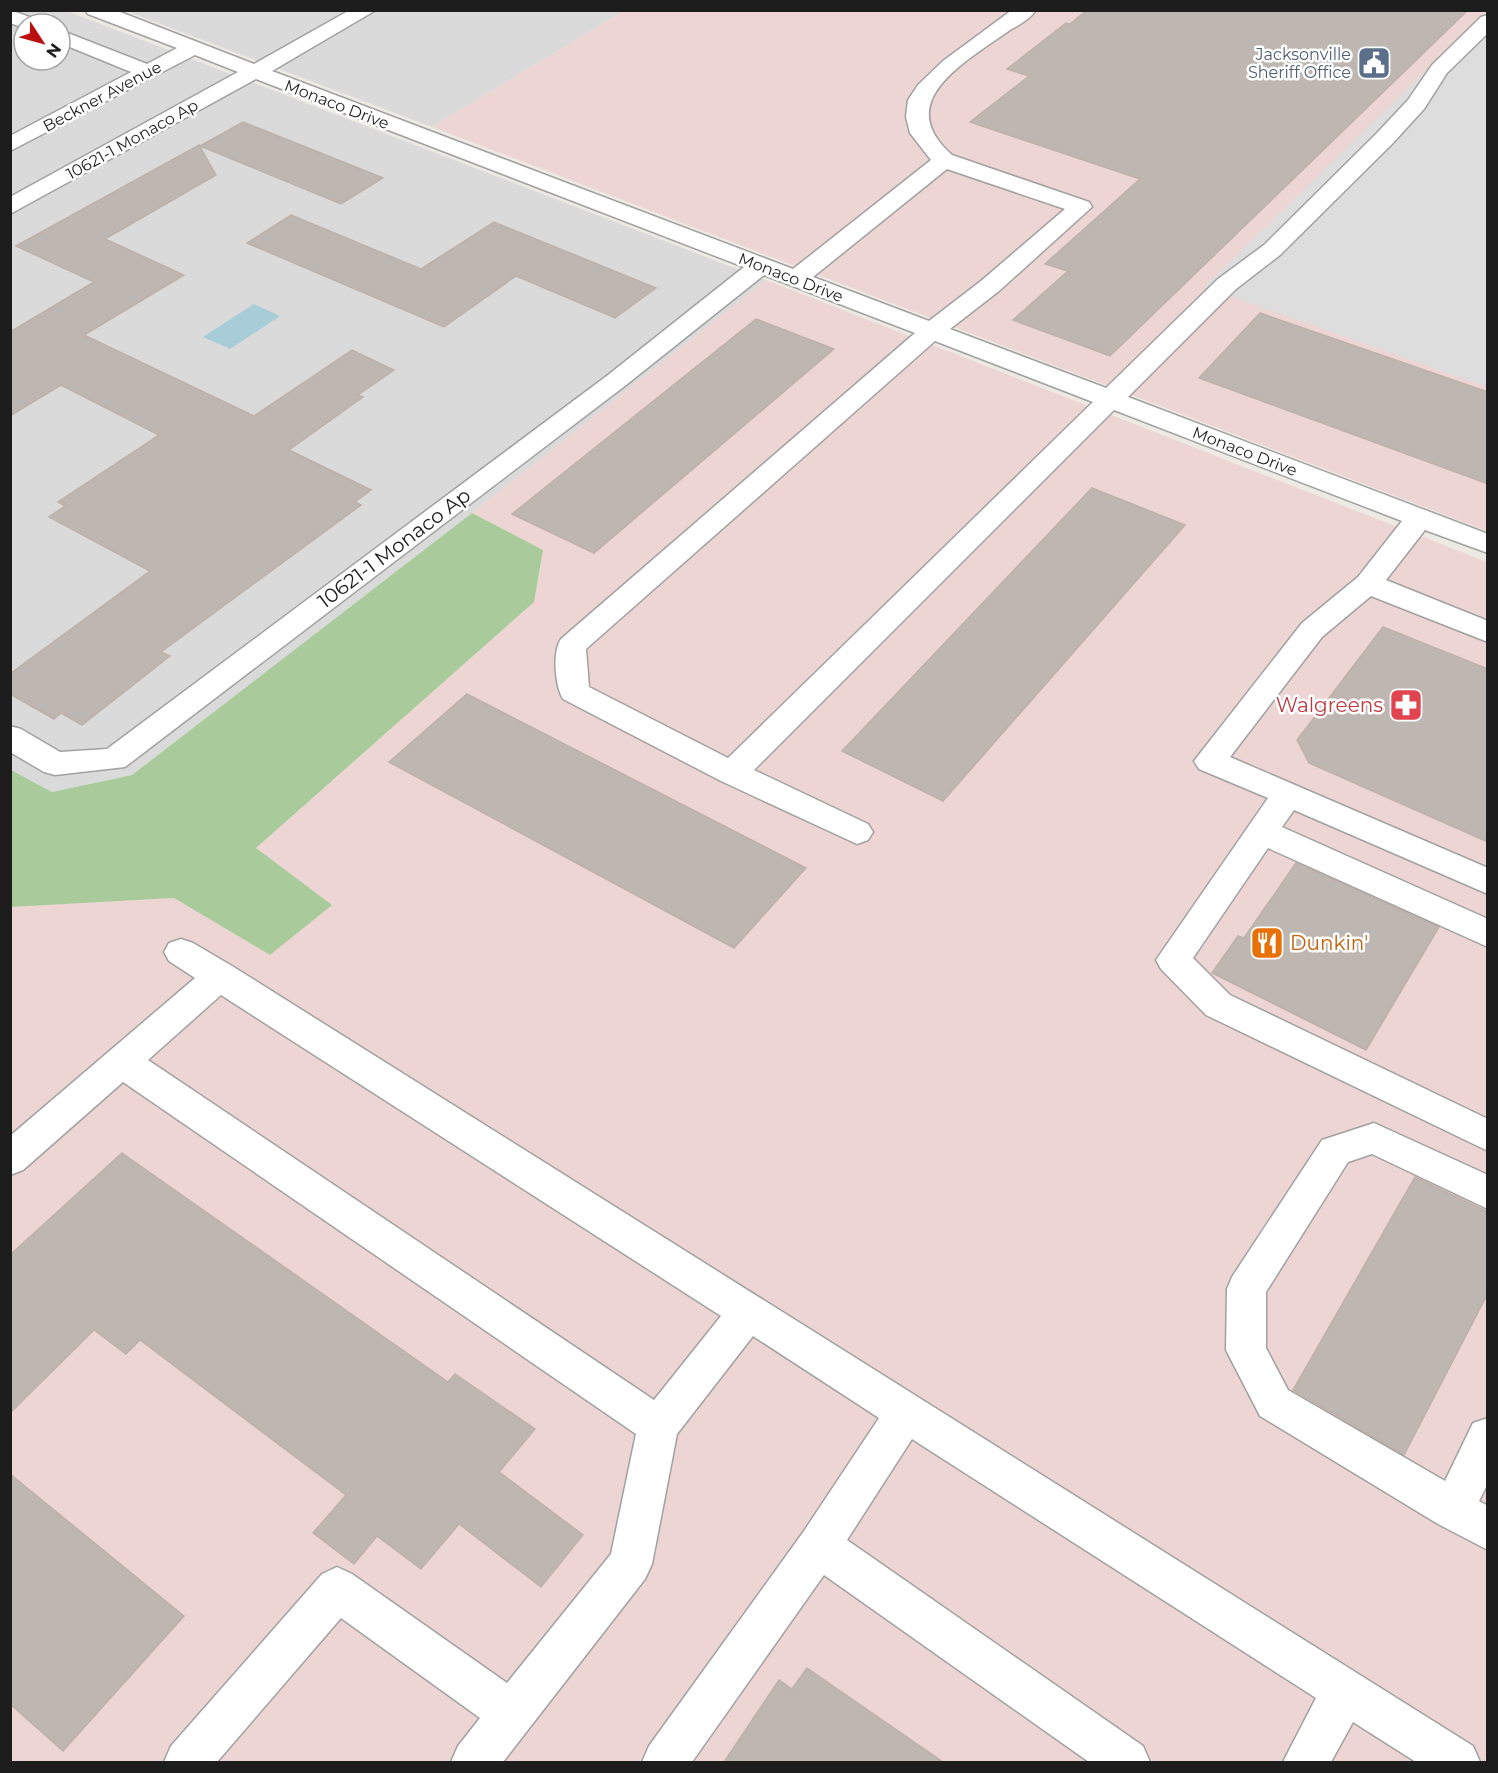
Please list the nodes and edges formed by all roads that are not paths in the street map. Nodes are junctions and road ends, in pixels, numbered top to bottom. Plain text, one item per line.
1 (95, 10) edge
2 (366, 10) edge
3 (1026, 10) edge
4 (1488, 21) edge
5 (72, 41) edge
6 (193, 48) junction
7 (253, 71) junction
8 (149, 72) junction
9 (10, 145) edge
10 (944, 160) junction
11 (10, 207) edge
12 (761, 266) junction
13 (796, 279) junction
14 (932, 331) junction
15 (1108, 399) junction
16 (1419, 518) junction
17 (1488, 544) edge
18 (1368, 584) junction
19 (1488, 632) edge
20 (10, 737) edge
21 (732, 773) junction
22 (1288, 794) junction
23 (1262, 831) junction
24 (856, 832) dead end
25 (1488, 882) edge
26 (1488, 934) edge
27 (181, 952) dead end
28 (220, 976) junction
29 (121, 1061) junction
30 (1488, 1136) edge
31 (10, 1159) edge
32 (1488, 1193) edge
33 (749, 1311) junction
34 (907, 1411) junction
35 (658, 1426) junction
36 (1488, 1437) edge
37 (1453, 1510) junction
38 (1488, 1530) edge
39 (819, 1546) junction
40 (1344, 1693) junction
41 (512, 1714) junction
42 (188, 1762) edge
43 (474, 1762) edge
44 (664, 1762) edge
45 (1127, 1762) edge
46 (1306, 1762) edge
47 (1457, 1762) edge

1 - 6 street, Monaco Drive
2 - 7 street
3 - 10 street
4 - 15 street
5 - 8 street
6 - 7 street, Monaco Drive
6 - 8 street, Beckner Avenue
7 - 11 street, 10621-1 Monaco Ap
7 - 12 street, Monaco Drive
8 - 9 street, Beckner Avenue
10 - 13 street
10 - 14 street
12 - 13 street, Monaco Drive
12 - 20 street, 10621-1 Monaco Ap
13 - 14 street, Monaco Drive
14 - 15 street, Monaco Drive
14 - 21 street
15 - 16 street, Monaco Drive
15 - 21 street
16 - 17 street, Monaco Drive
16 - 18 street
18 - 19 street
18 - 22 street
21 - 24 street
22 - 23 street
22 - 25 street
23 - 26 street
23 - 30 street
27 - 28 street
28 - 29 street
28 - 33 street
29 - 31 street
29 - 35 street
32 - 37 street
33 - 34 street
33 - 35 street
34 - 39 street
34 - 40 street
35 - 41 street
36 - 37 street
37 - 38 street
39 - 44 street
39 - 45 street
40 - 46 street
40 - 47 street
41 - 42 street
41 - 43 street

